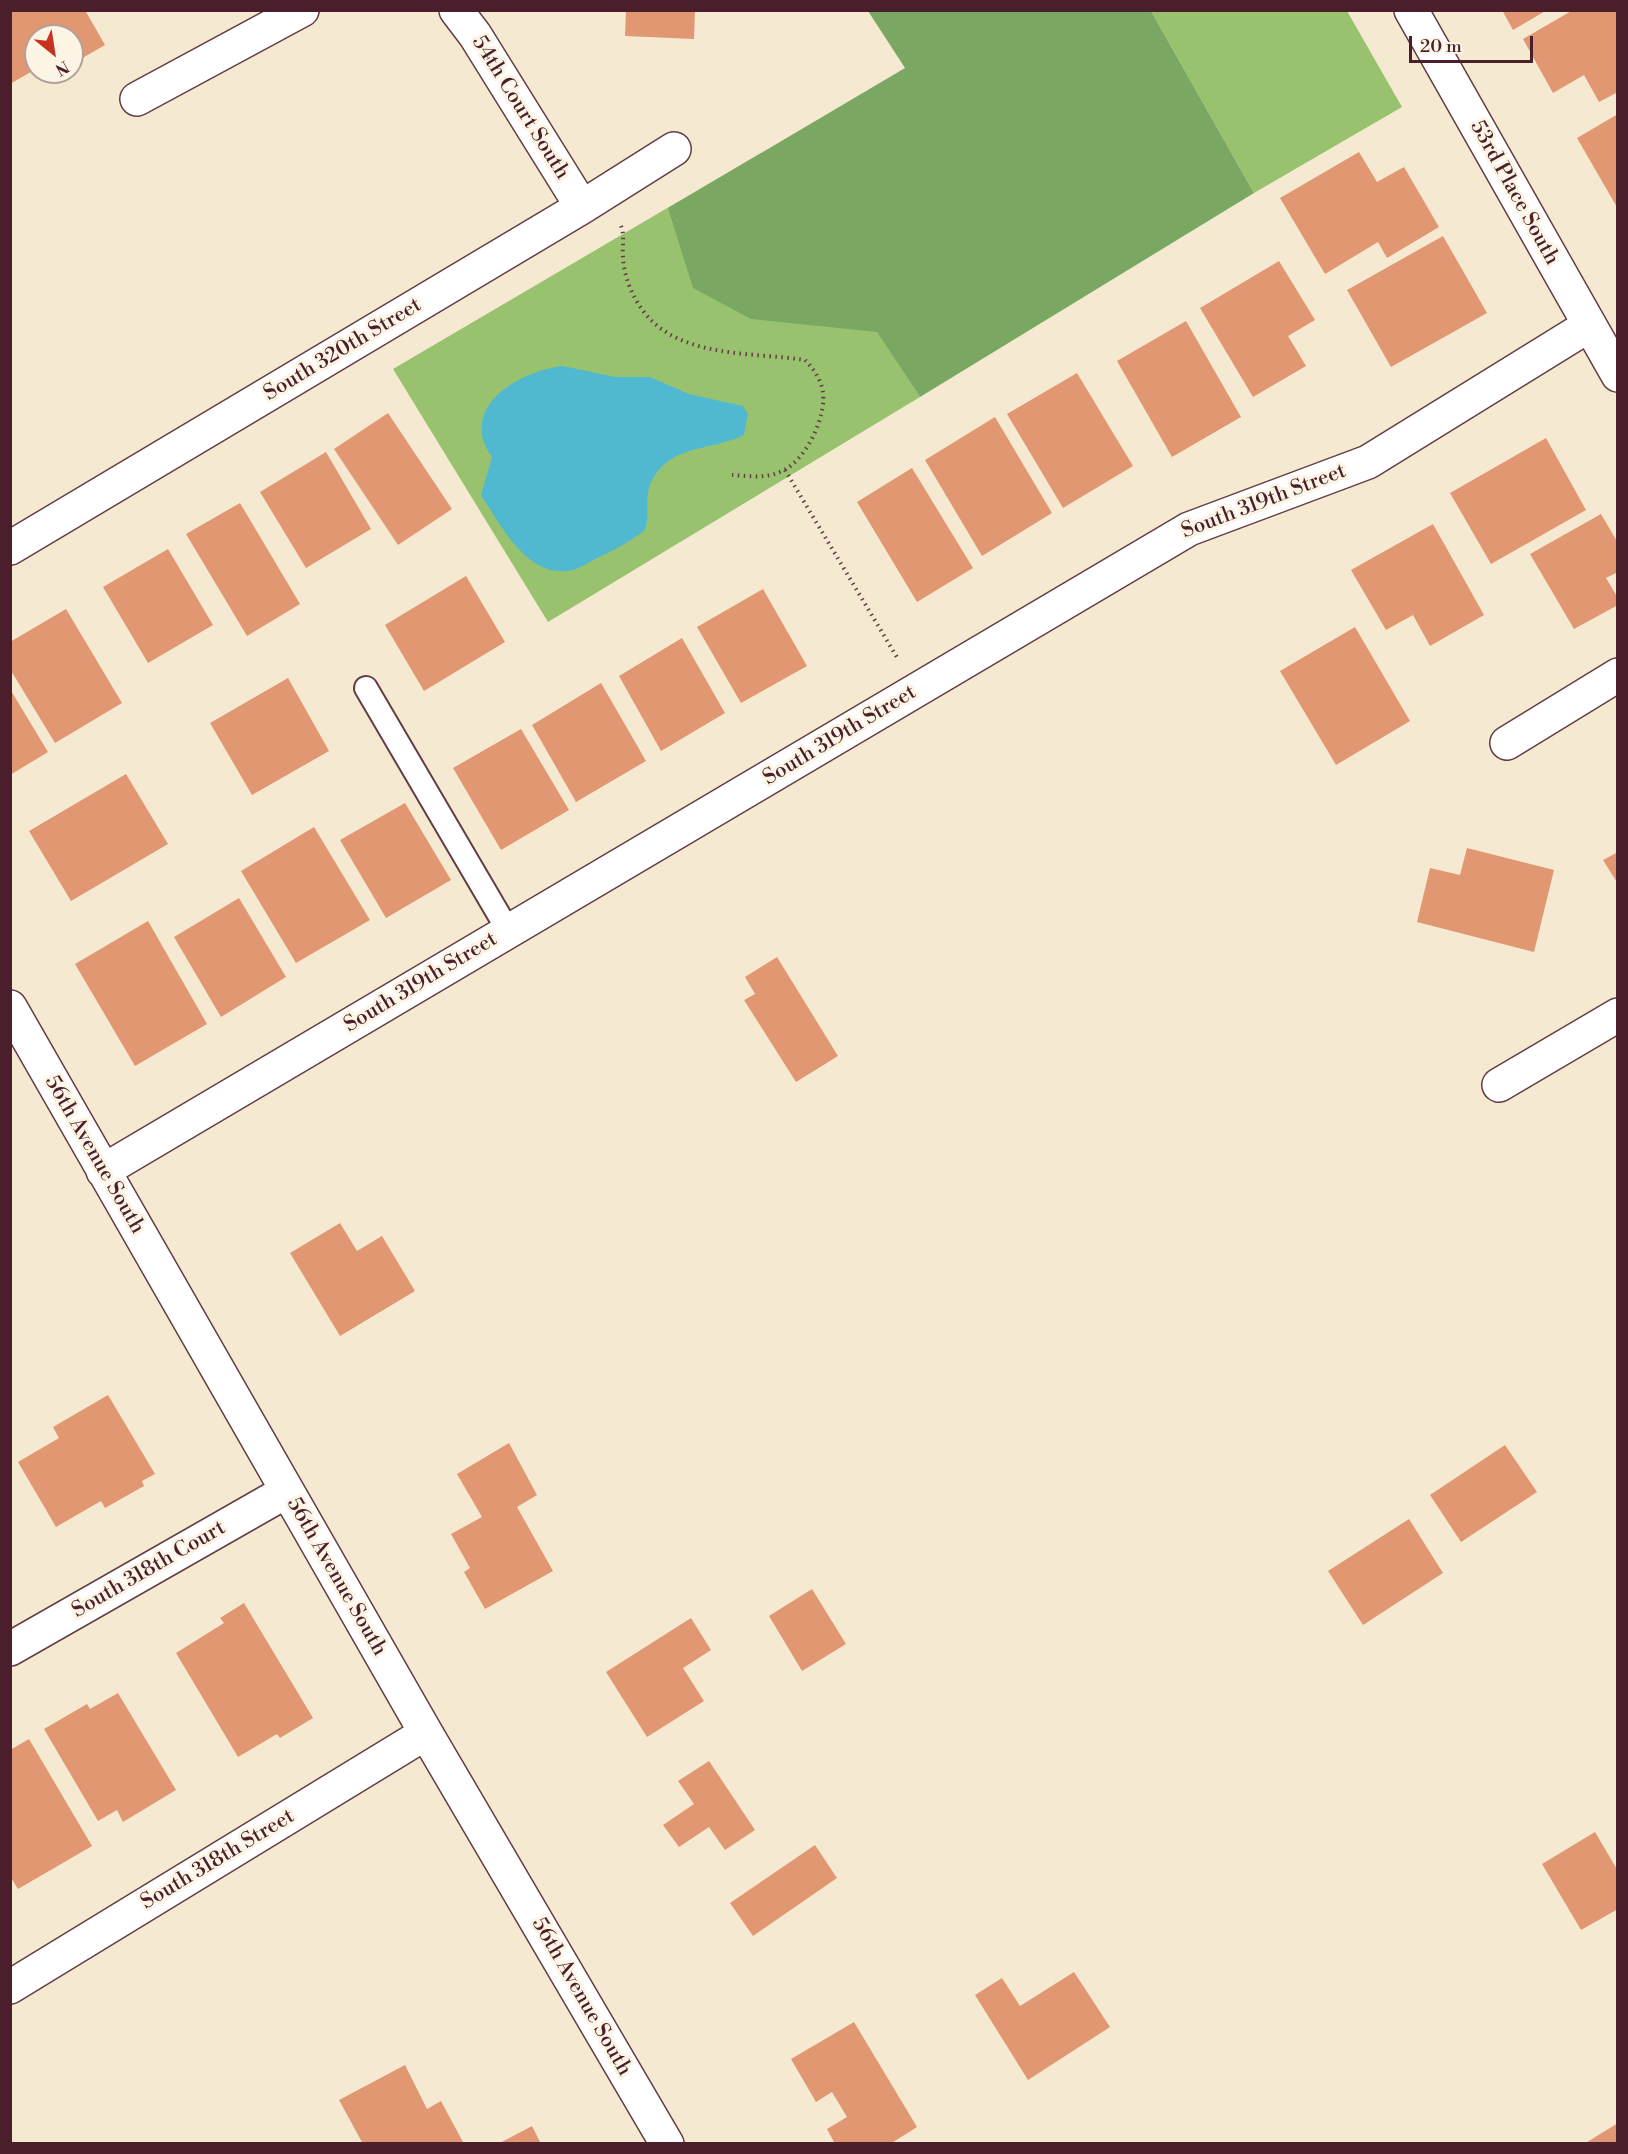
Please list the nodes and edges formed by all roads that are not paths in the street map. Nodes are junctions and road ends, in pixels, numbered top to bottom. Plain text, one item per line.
1 (302, 10) edge
2 (456, 10) edge
3 (1411, 10) edge
4 (137, 99) dead end
5 (674, 149) dead end
6 (592, 201) junction
7 (1588, 326) junction
8 (1617, 375) edge
9 (10, 548) edge
10 (1617, 675) edge
11 (366, 688) dead end
12 (1507, 743) dead end
13 (509, 932) junction
14 (10, 1007) edge
15 (1617, 1015) edge
16 (1499, 1085) dead end
17 (103, 1172) junction
18 (287, 1491) junction
19 (10, 1649) edge
20 (426, 1733) junction
21 (10, 1987) edge
22 (667, 2144) edge

1 - 4 street
2 - 6 street, 54th Court South
3 - 7 street, 53rd Place South
5 - 6 street, South 320th Street
6 - 9 street, South 320th Street
7 - 8 street, 53rd Place South
7 - 13 street, South 319th Street
10 - 12 street
11 - 13 lane
13 - 17 street, South 319th Street
14 - 17 street, 56th Avenue South
15 - 16 street
17 - 18 street, 56th Avenue South
18 - 19 street, South 318th Court
18 - 20 street, 56th Avenue South
20 - 21 street, South 318th Street
20 - 22 street, 56th Avenue South

